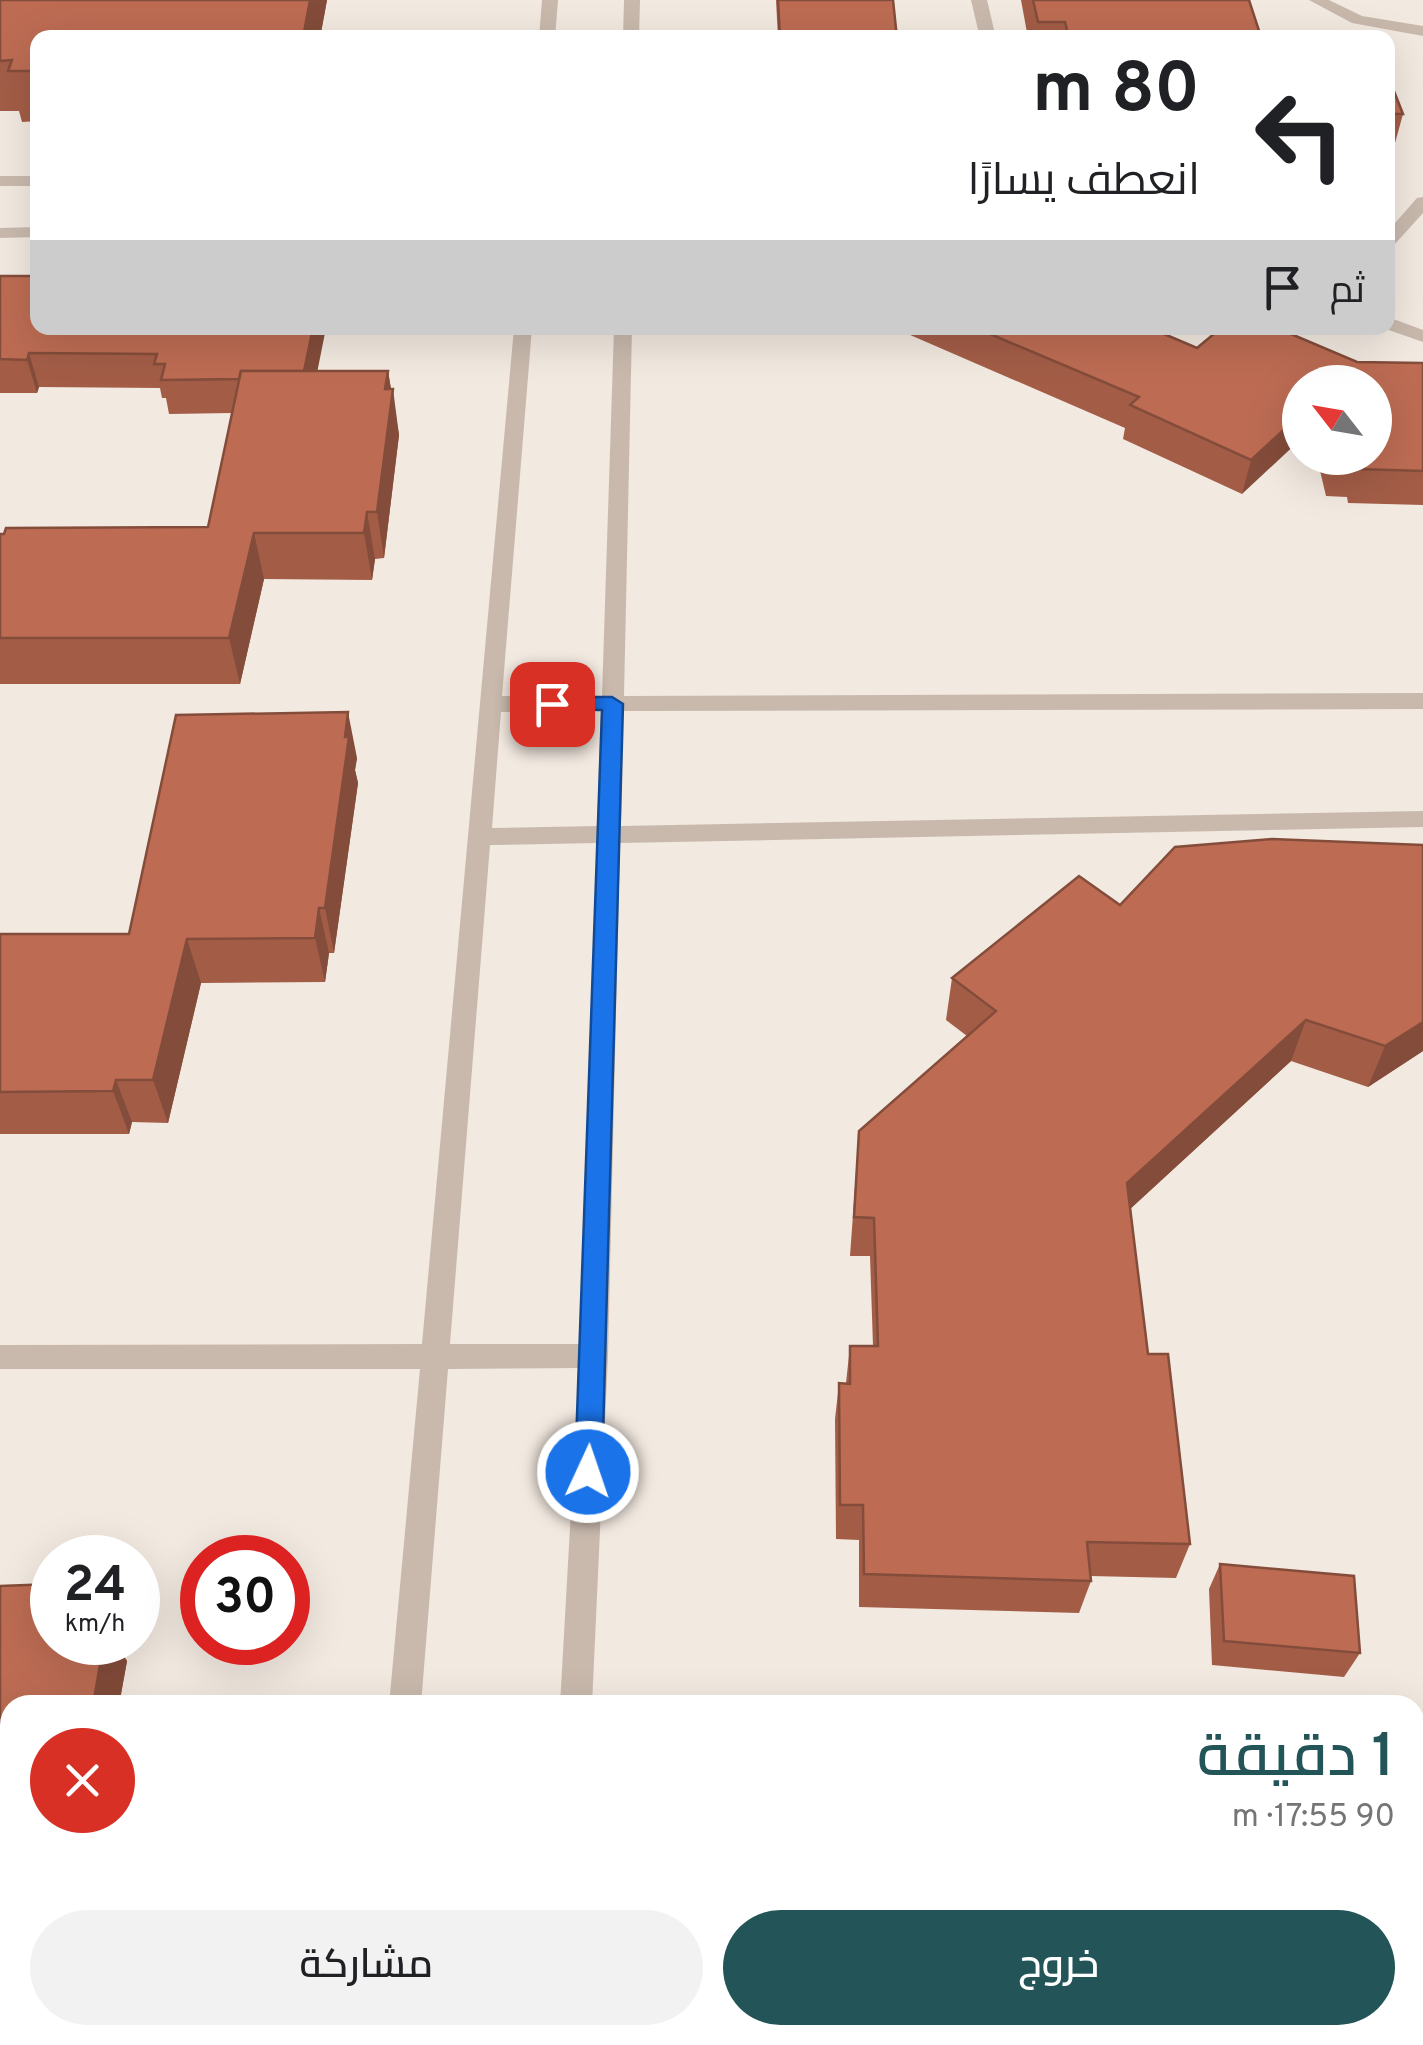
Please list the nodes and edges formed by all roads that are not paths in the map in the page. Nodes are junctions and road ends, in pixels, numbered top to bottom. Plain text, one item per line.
1 (550, 0) edge
2 (632, 0) edge
3 (979, 0) edge
4 (1317, 0) edge
5 (548, 30) edge
6 (631, 30) edge
7 (986, 30) edge
8 (1423, 31) edge
9 (0, 181) edge
10 (30, 181) edge
11 (1423, 202) edge
12 (30, 232) edge
13 (0, 233) edge
14 (1395, 233) edge
15 (1395, 326) edge
16 (521, 335) edge
17 (623, 335) edge
18 (1423, 336) edge
19 (1423, 701) edge
20 (491, 704) junction
21 (612, 704) junction
22 (1423, 819) edge
23 (608, 834) junction
24 (480, 837) junction
25 (594, 1356) junction
26 (0, 1357) edge
27 (432, 1357) junction
28 (406, 1695) edge
29 (577, 1695) edge

1 - 5 street
2 - 6 street
3 - 7 street
4 - 8 street
9 - 10 street
11 - 14 street
12 - 13 street
15 - 18 street
16 - 20 street
17 - 21 street
19 - 21 street
20 - 21 street
20 - 24 street
21 - 23 street
22 - 23 street
23 - 24 street
23 - 25 street
24 - 27 street
25 - 27 street
25 - 29 street
26 - 27 street
27 - 28 street

